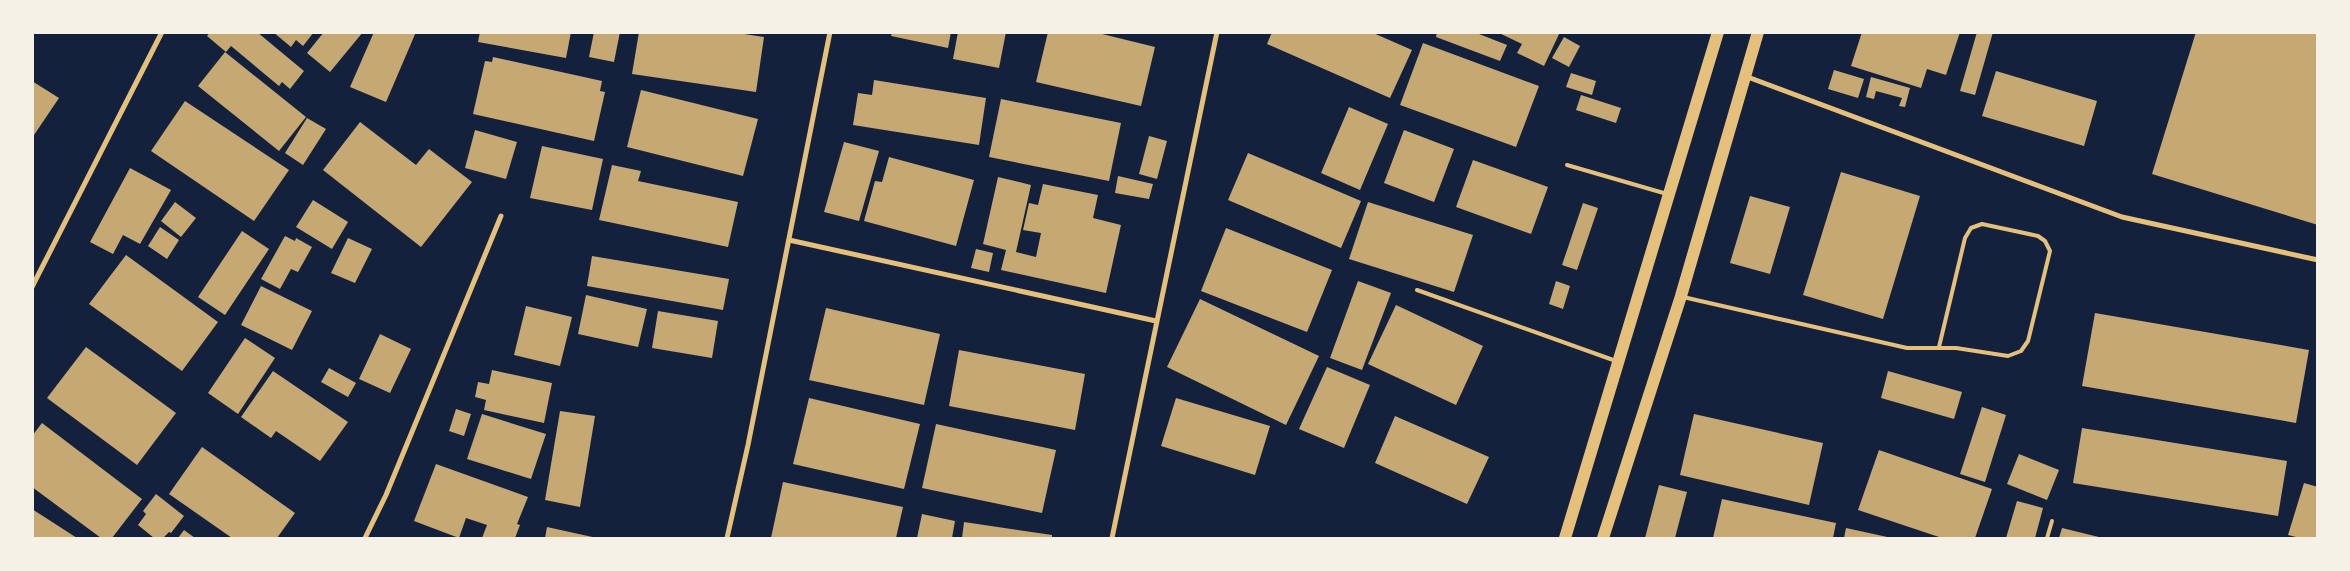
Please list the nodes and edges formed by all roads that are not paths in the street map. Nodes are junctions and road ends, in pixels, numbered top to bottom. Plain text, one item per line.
1 (162, 32) edge
2 (830, 32) edge
3 (1217, 32) edge
4 (1718, 32) edge
5 (1758, 32) edge
6 (1745, 76) junction
7 (1567, 165) dead end
8 (1669, 194) junction
9 (501, 216) dead end
10 (789, 240) junction
11 (2318, 260) edge
12 (32, 287) edge
13 (1417, 290) dead end
14 (1681, 296) junction
15 (1156, 321) junction
16 (1939, 347) junction
17 (1618, 362) junction
18 (2052, 521) dead end
19 (365, 538) edge
20 (727, 538) edge
21 (1112, 538) edge
22 (1565, 538) edge
23 (1603, 538) edge
24 (2046, 538) edge

1 - 12 street
2 - 10 street
3 - 15 street
4 - 8 main road
5 - 6 main road
6 - 11 street
6 - 14 main road
7 - 8 lane
8 - 17 main road
9 - 19 street
10 - 15 street
10 - 20 street
13 - 17 lane
14 - 16 lane
14 - 23 main road
15 - 21 street
16 - 16 lane
17 - 22 main road
18 - 24 lane

